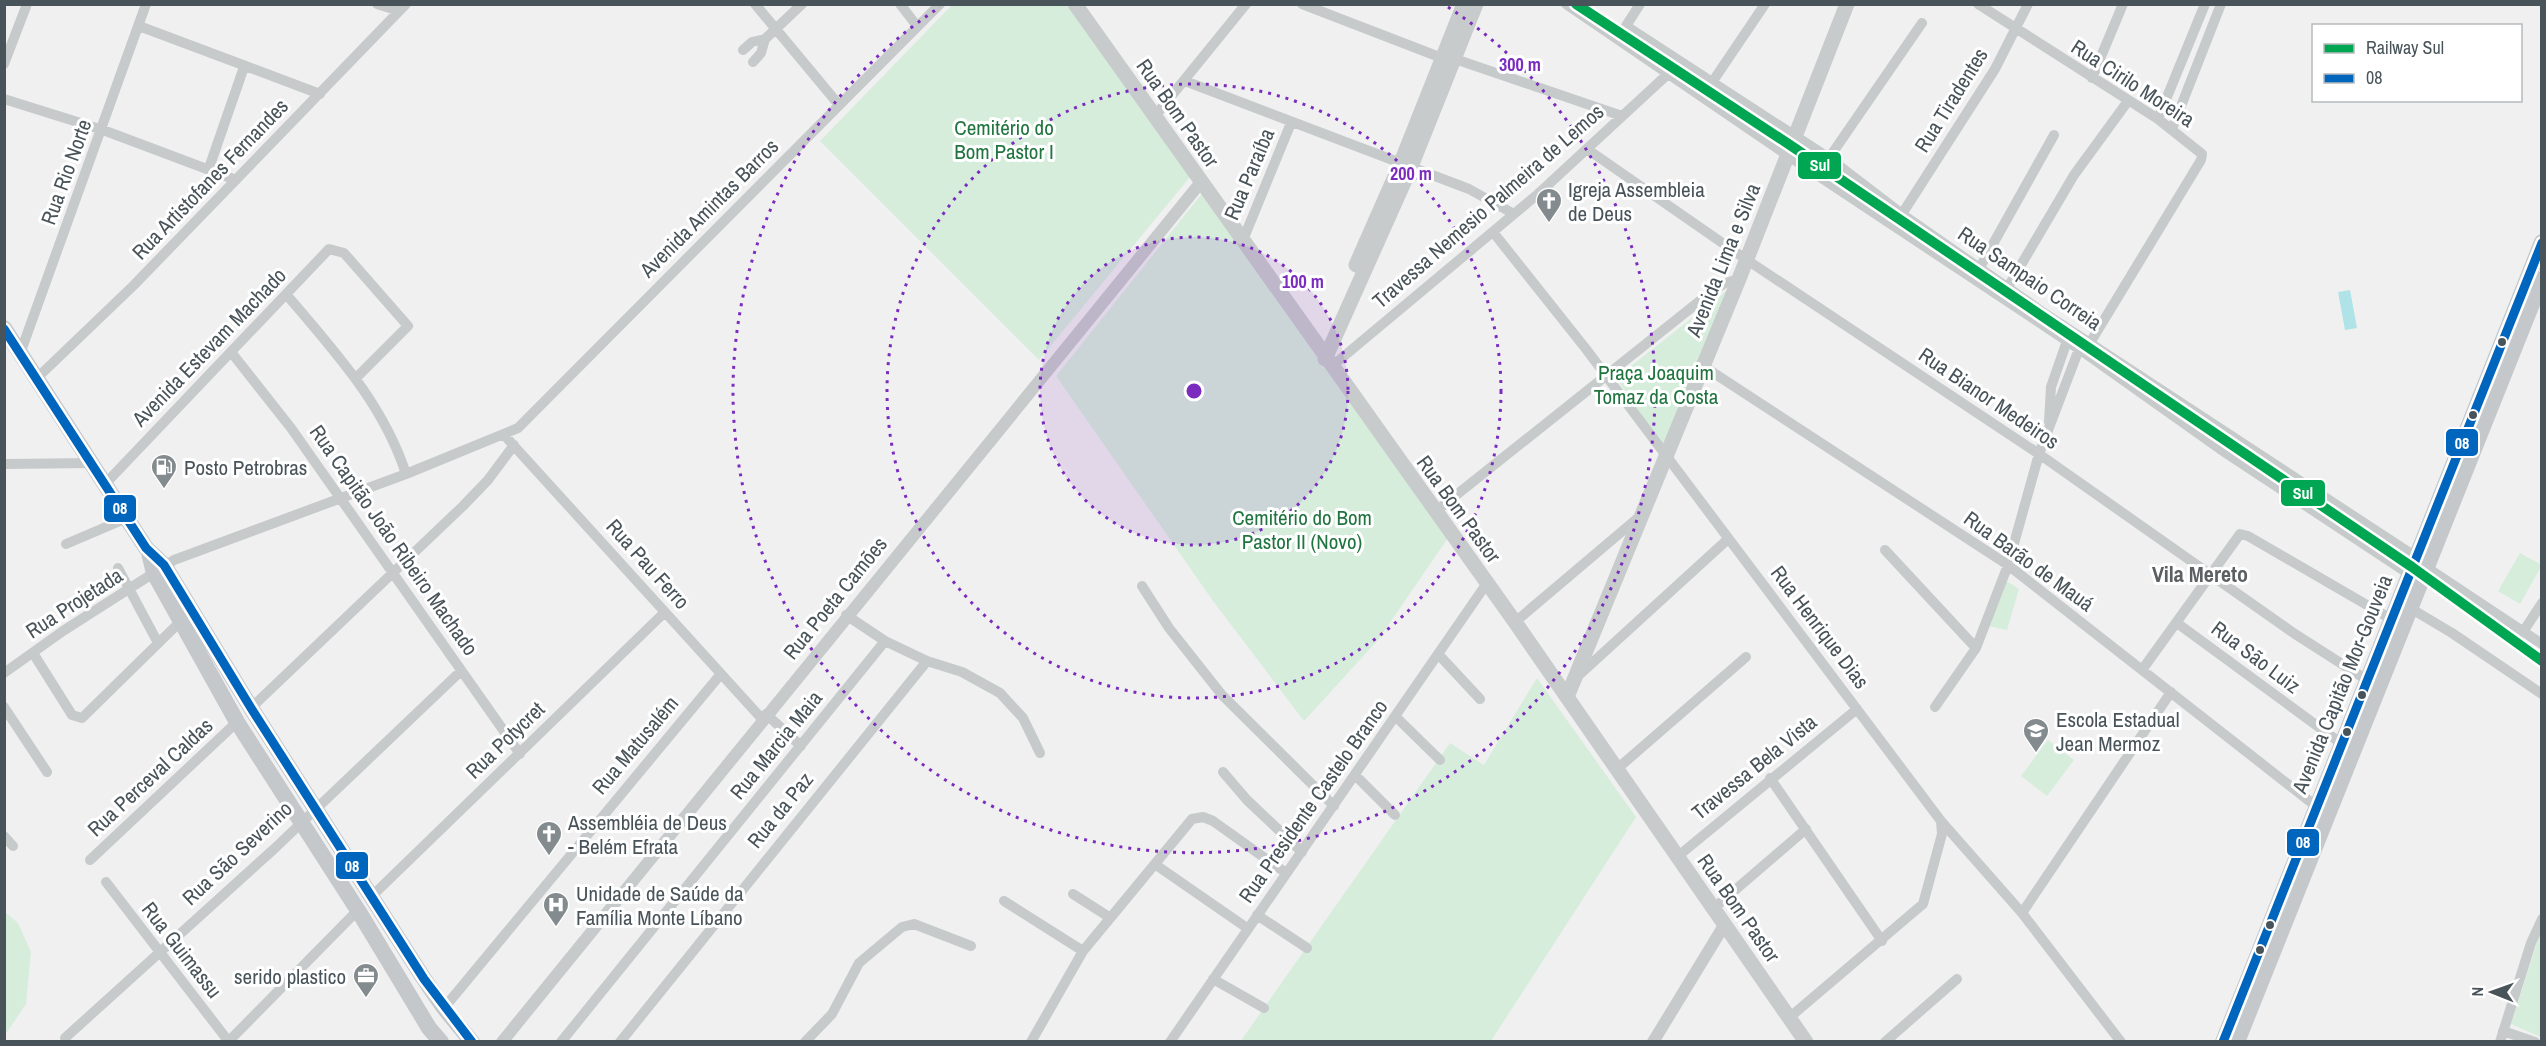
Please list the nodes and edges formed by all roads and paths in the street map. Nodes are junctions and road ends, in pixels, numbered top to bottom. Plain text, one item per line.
1 (27, 4) edge
2 (146, 4) edge
3 (377, 4) edge
4 (755, 4) edge
5 (802, 4) edge
6 (900, 4) edge
7 (940, 4) edge
8 (1246, 4) edge
9 (1302, 4) edge
10 (1464, 4) edge
11 (1476, 4) edge
12 (1566, 4) edge
13 (1640, 4) edge
14 (1765, 4) edge
15 (1848, 4) edge
16 (1978, 4) edge
17 (2028, 4) edge
18 (2123, 4) edge
19 (2205, 4) edge
20 (2221, 4) edge
21 (1078, 6) edge
22 (403, 8) edge
23 (1922, 23) dead end
24 (139, 26) junction
25 (917, 26) junction
26 (777, 31) junction
27 (2016, 31) junction
28 (765, 39) junction
29 (743, 50) dead end
30 (1448, 58) junction
31 (753, 62) dead end
32 (4, 64) edge
33 (244, 67) junction
34 (1669, 73) junction
35 (2092, 78) junction
36 (1185, 81) junction
37 (1713, 81) junction
38 (320, 94) junction
39 (4, 99) edge
40 (2128, 101) junction
41 (839, 105) junction
42 (1155, 116) junction
43 (1622, 116) junction
44 (2158, 119) junction
45 (1291, 123) junction
46 (103, 129) junction
47 (2172, 129) junction
48 (1794, 134) junction
49 (2054, 135) dead end
50 (1587, 149) junction
51 (1787, 155) junction
52 (1829, 158) junction
53 (1405, 167) junction
54 (209, 168) junction
55 (236, 180) junction
56 (1201, 182) junction
57 (1514, 214) junction
58 (1902, 214) junction
59 (1493, 232) junction
60 (1243, 240) junction
61 (2541, 242) edge
62 (1747, 260) junction
63 (1979, 268) junction
64 (1739, 279) junction
65 (2541, 279) edge
66 (2008, 287) junction
67 (286, 294) junction
68 (4, 328) edge
69 (2067, 341) junction
70 (2090, 343) junction
71 (2079, 349) junction
72 (21, 351) junction
73 (231, 352) junction
74 (1325, 358) junction
75 (1703, 366) junction
76 (38, 377) junction
77 (1606, 377) junction
78 (356, 378) junction
79 (2050, 427) junction
80 (505, 436) junction
81 (514, 445) junction
82 (2039, 454) junction
83 (1666, 457) junction
84 (93, 463) junction
85 (4, 464) edge
86 (406, 474) junction
87 (106, 483) junction
88 (339, 499) junction
89 (1435, 512) junction
90 (1644, 513) junction
91 (127, 518) junction
92 (1727, 540) junction
93 (66, 544) dead end
94 (1885, 550) dead end
95 (2421, 562) junction
96 (2008, 566) junction
97 (118, 568) dead end
98 (159, 569) junction
99 (392, 574) junction
100 (2210, 574) junction
101 (2409, 574) junction
102 (1487, 583) junction
103 (1142, 586) dead end
104 (128, 591) junction
105 (2541, 603) edge
106 (2410, 608) junction
107 (665, 612) junction
108 (846, 615) junction
109 (186, 616) junction
110 (2391, 619) junction
111 (1515, 622) junction
112 (2177, 622) junction
113 (2523, 632) junction
114 (885, 640) junction
115 (158, 643) junction
116 (2541, 644) edge
117 (1976, 648) junction
118 (33, 653) junction
119 (1439, 655) junction
120 (1746, 657) dead end
121 (927, 661) junction
122 (2142, 670) junction
123 (461, 671) junction
124 (2375, 671) junction
125 (4, 673) edge
126 (720, 675) junction
127 (1575, 678) junction
128 (2171, 692) junction
129 (2541, 694) edge
130 (1567, 696) junction
131 (1480, 699) dead end
132 (1935, 706) dead end
133 (4, 707) edge
134 (251, 708) junction
135 (1857, 709) junction
136 (764, 716) junction
137 (1396, 717) junction
138 (237, 722) junction
139 (2342, 744) junction
140 (801, 746) junction
141 (1040, 753) dead end
142 (520, 754) junction
143 (1440, 760) dead end
144 (1617, 769) junction
145 (47, 772) dead end
146 (1223, 772) dead end
147 (1355, 775) junction
148 (1770, 778) junction
149 (1334, 806) junction
150 (314, 807) junction
151 (2317, 807) junction
152 (1395, 815) dead end
153 (1941, 821) junction
154 (301, 822) junction
155 (1806, 829) junction
156 (4, 836) edge
157 (13, 846) dead end
158 (1302, 852) junction
159 (1677, 857) junction
160 (90, 860) dead end
161 (1156, 865) junction
162 (1286, 873) junction
163 (106, 882) dead end
164 (1072, 894) dead end
165 (372, 896) junction
166 (1004, 901) dead end
167 (1713, 909) junction
168 (358, 910) junction
169 (2022, 913) junction
170 (1257, 915) junction
171 (1109, 917) junction
172 (2541, 919) edge
173 (1725, 924) junction
174 (1247, 928) junction
175 (1882, 941) junction
176 (971, 946) dead end
177 (1307, 948) dead end
178 (1083, 951) junction
179 (158, 953) junction
180 (1213, 979) junction
181 (1957, 979) dead end
182 (444, 1008) junction
183 (1264, 1008) dead end
184 (1790, 1017) junction
185 (2502, 1036) edge
186 (65, 1038) dead end
187 (1175, 1040) edge
188 (1657, 1040) edge
189 (229, 1041) edge
190 (441, 1041) edge
191 (472, 1041) edge
192 (502, 1041) edge
193 (561, 1041) edge
194 (620, 1041) edge
195 (805, 1041) edge
196 (1031, 1041) edge
197 (1806, 1041) edge
198 (1885, 1041) edge
199 (2121, 1041) edge
200 (2223, 1041) edge
201 (2237, 1041) edge
202 (2535, 1041) edge

1 - 32 street
2 - 24 street, Rua Rio Norte
3 - 22 street
4 - 26 street
5 - 26 street
6 - 25 street
7 - 25 street, Avenida Amintas Barros
8 - 36 street
9 - 30 street
10 - 30 main road
11 - 30 main road
12 - 34 street, Rua Sampaio Correia
13 - 37 street, Rua Sampaio Correia
14 - 37 street
15 - 48 main road, Avenida Lima e Silva
16 - 27 street, Rua Cirilo Moreira
17 - 27 street, Rua Tiradentes
18 - 35 street
19 - 44 street
20 - 47 street
21 - 42 main road, Rua Bom Pastor
22 - 38 street, Rua Artistofanes Fernandes
23 - 52 street
24 - 33 street
24 - 46 street, Rua Rio Norte
25 - 41 street, Avenida Amintas Barros
26 - 28 street
26 - 41 street
27 - 35 street, Rua Cirilo Moreira
27 - 58 street, Rua Tiradentes
28 - 29 street
28 - 31 street
30 - 43 street
30 - 53 main road
33 - 38 street
33 - 54 street
34 - 43 street, Travessa Nemesio Palmeira de Lemos
34 - 51 street, Rua Sampaio Correia
35 - 40 street, Rua Cirilo Moreira
36 - 42 street
36 - 45 street
37 - 48 street, Rua Sampaio Correia
38 - 55 street, Rua Artistofanes Fernandes
39 - 46 street
40 - 44 street, Rua Cirilo Moreira
40 - 66 street
41 - 80 street, Avenida Amintas Barros
42 - 56 main road, Rua Bom Pastor
43 - 50 street, Travessa Nemesio Palmeira de Lemos
44 - 47 street, Rua Cirilo Moreira
45 - 53 street
45 - 60 street, Rua Paraíba
46 - 54 street
46 - 72 street, Rua Rio Norte
47 - 70 street, Rua Cirilo Moreira
48 - 51 main road, Avenida Lima e Silva
48 - 52 street, Rua Sampaio Correia
49 - 63 street
50 - 57 street, Travessa Nemesio Palmeira de Lemos
50 - 62 street, Rua Bianor Medeiros
51 - 62 main road, Avenida Lima e Silva
51 - 69 street, Rua Sampaio Correia
52 - 58 street, Rua Sampaio Correia
53 - 57 street
53 - 74 main road
54 - 55 street
55 - 76 street, Rua Artistofanes Fernandes
56 - 60 main road, Rua Bom Pastor
56 - 108 street, Rua Poeta Camões
57 - 59 street, Travessa Nemesio Palmeira de Lemos
58 - 63 street, Rua Sampaio Correia
59 - 74 street, Travessa Nemesio Palmeira de Lemos
59 - 77 street, Rua Henrique Dias
60 - 74 main road, Rua Bom Pastor
61 - 95 main road, Avenida Capitão Mor-Gouveia
62 - 64 main road, Avenida Lima e Silva
62 - 82 street, Rua Bianor Medeiros
63 - 66 street, Rua Sampaio Correia
64 - 75 main road, Avenida Lima e Silva
64 - 77 street
65 - 95 main road, Avenida Capitão Mor-Gouveia
66 - 70 street, Rua Sampaio Correia
67 - 73 street, Avenida Estevam Machado
67 - 78 street
67 - 78 street, Avenida Estevam Machado
68 - 72 main road
69 - 71 street, Rua Sampaio Correia
69 - 79 street
70 - 95 street, Rua Sampaio Correia
71 - 79 street
71 - 101 street, Rua Sampaio Correia
72 - 76 main road
73 - 87 street, Avenida Estevam Machado
73 - 88 street, Rua Capitão João Ribeiro Machado
74 - 89 main road, Rua Bom Pastor
75 - 83 main road, Avenida Lima e Silva
75 - 96 street, Rua Barão de Mauá
76 - 84 main road
77 - 83 street, Rua Henrique Dias
77 - 89 street
78 - 86 street
79 - 82 street
80 - 81 street, Rua Pau Ferro
80 - 86 street
81 - 99 street
81 - 107 street, Rua Pau Ferro
82 - 96 street
82 - 100 street, Rua Bianor Medeiros
83 - 90 main road, Avenida Lima e Silva
83 - 92 street, Rua Henrique Dias
84 - 85 street
84 - 87 main road
86 - 88 street
87 - 91 main road
88 - 98 street
88 - 99 street, Rua Capitão João Ribeiro Machado
89 - 102 main road, Rua Bom Pastor
90 - 111 street
90 - 127 main road, Avenida Lima e Silva
91 - 93 street
91 - 98 main road
92 - 127 street
92 - 135 street, Rua Henrique Dias
94 - 117 street
95 - 101 main road, Avenida Capitão Mor-Gouveia
95 - 106 main road, Avenida Capitão Mor-Gouveia
95 - 113 street, Rua Sampaio Correia
96 - 117 street
96 - 122 street, Rua Barão de Mauá
97 - 104 street
98 - 104 street, Rua Projetada
98 - 109 main road
99 - 123 street, Rua Capitão João Ribeiro Machado
99 - 134 street
100 - 110 street
100 - 112 street
100 - 124 street, Rua Bianor Medeiros
101 - 110 main road, Avenida Capitão Mor-Gouveia
102 - 111 main road, Rua Bom Pastor
102 - 119 street, Rua Presidente Castelo Branco
103 - 149 street
104 - 115 street
104 - 118 street, Rua Projetada
105 - 113 street
106 - 124 main road, Avenida Capitão Mor-Gouveia
106 - 129 street
107 - 126 street, Rua Pau Ferro
107 - 142 street, Rua Potycret
108 - 114 street
108 - 136 street, Rua Poeta Camões
109 - 115 street
109 - 134 main road
109 - 138 main road
110 - 124 main road, Avenida Capitão Mor-Gouveia
111 - 130 main road, Rua Bom Pastor
112 - 122 street
112 - 139 street, Rua São Luiz
113 - 116 street, Rua Sampaio Correia
114 - 121 street
114 - 140 street, Rua Marcia Maia
115 - 118 street
117 - 132 street
118 - 125 street, Rua Projetada
119 - 131 street
119 - 137 street, Rua Presidente Castelo Branco
120 - 144 street
121 - 141 street
121 - 194 street, Rua da Paz
122 - 128 street, Rua Barão de Mauá
123 - 142 street, Rua Capitão João Ribeiro Machado
123 - 150 street, Rua São Severino
124 - 139 main road, Avenida Capitão Mor-Gouveia
124 - 201 main road, Avenida Capitão Mor-Gouveia
126 - 136 street, Rua Pau Ferro
126 - 182 street, Rua Matusalém
127 - 130 main road, Avenida Lima e Silva
128 - 151 street, Rua Barão de Mauá
128 - 169 street
130 - 144 main road, Rua Bom Pastor
133 - 145 street
134 - 150 main road
135 - 148 street, Travessa Bela Vista
135 - 153 street, Rua Henrique Dias
136 - 140 street, Rua Pau Ferro
136 - 192 street, Rua Poeta Camões
137 - 143 street
137 - 147 street, Rua Presidente Castelo Branco
138 - 154 main road
138 - 160 street, Rua Perceval Caldas
139 - 151 main road, Avenida Capitão Mor-Gouveia
140 - 193 street, Rua Marcia Maia
142 - 165 street, Rua Potycret
144 - 159 main road, Rua Bom Pastor
146 - 158 street
147 - 149 street, Rua Presidente Castelo Branco
147 - 152 street
148 - 155 street
148 - 159 street, Travessa Bela Vista
149 - 158 street, Rua Presidente Castelo Branco
150 - 154 street, Rua São Severino
150 - 165 main road
151 - 200 main road, Avenida Capitão Mor-Gouveia
153 - 169 street, Rua Henrique Dias
153 - 175 street
154 - 168 main road
154 - 179 street, Rua São Severino
155 - 167 street
155 - 175 street
156 - 157 street
158 - 162 street, Rua Presidente Castelo Branco
159 - 167 main road, Rua Bom Pastor
161 - 162 street
161 - 171 street
161 - 174 street
162 - 170 street, Rua Presidente Castelo Branco
163 - 179 street, Rua Guimassu
164 - 171 street
165 - 182 main road
166 - 178 street
167 - 173 main road, Rua Bom Pastor
168 - 189 street
168 - 190 main road
169 - 199 street, Rua Henrique Dias
170 - 174 street, Rua Presidente Castelo Branco
170 - 177 street
171 - 178 street
172 - 185 street
173 - 184 main road, Rua Bom Pastor
173 - 188 street
174 - 180 street, Rua Presidente Castelo Branco
175 - 184 street
176 - 195 street
178 - 196 street
179 - 186 street, Rua São Severino
179 - 189 street, Rua Guimassu
180 - 183 street
180 - 187 street, Rua Presidente Castelo Branco
181 - 198 street
182 - 191 main road
184 - 197 main road, Rua Bom Pastor
185 - 202 street

